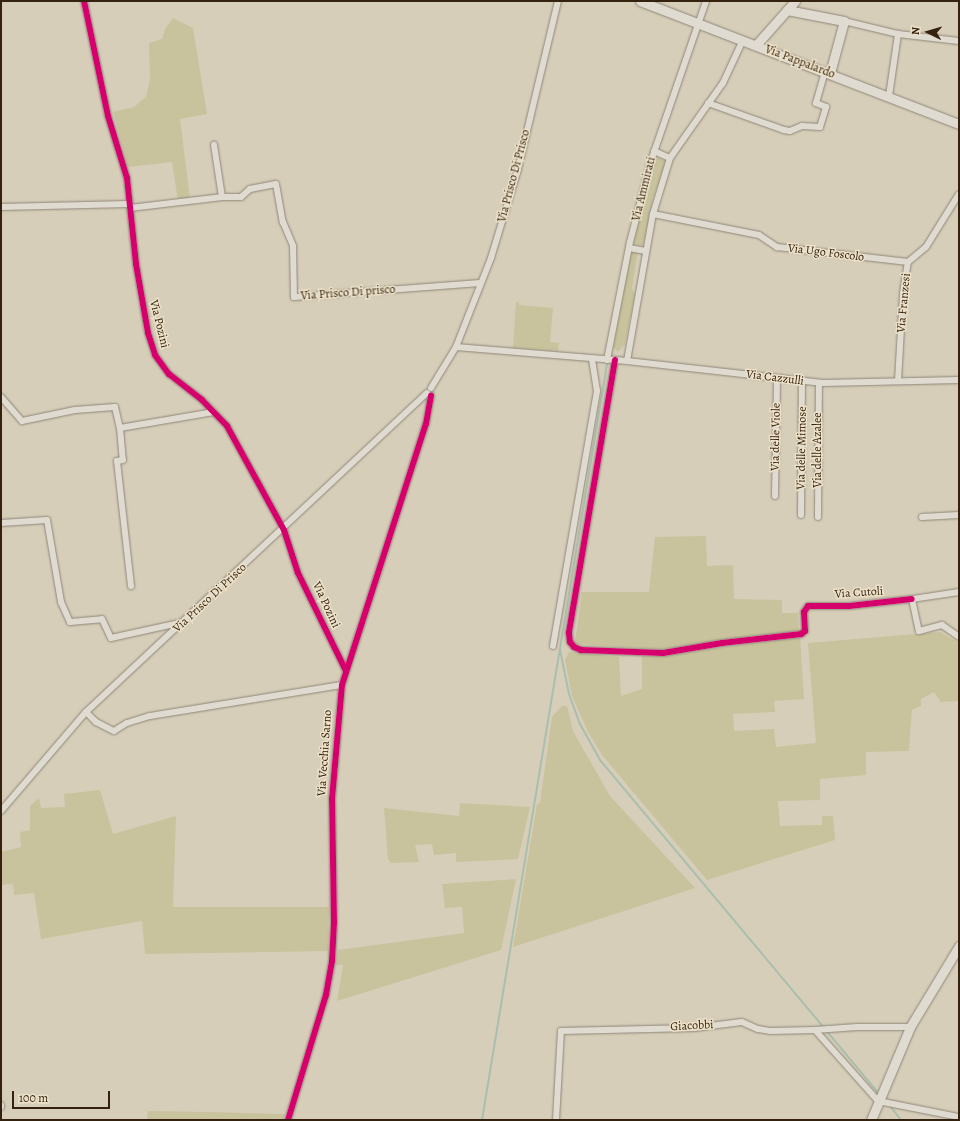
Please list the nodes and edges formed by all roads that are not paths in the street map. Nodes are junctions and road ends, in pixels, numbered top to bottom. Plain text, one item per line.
1 (84, 1) edge
2 (558, 1) edge
3 (640, 1) edge
4 (706, 1) edge
5 (795, 1) edge
6 (787, 10) junction
7 (844, 21) junction
8 (697, 22) junction
9 (898, 34) junction
10 (743, 40) junction
11 (959, 41) edge
12 (756, 45) junction
13 (828, 72) junction
14 (889, 96) junction
15 (708, 103) junction
16 (959, 124) edge
17 (214, 145) dead end
18 (654, 151) junction
19 (670, 158) junction
20 (959, 194) edge
21 (222, 197) junction
22 (130, 206) junction
23 (1, 207) edge
24 (653, 214) junction
25 (629, 248) junction
26 (646, 251) junction
27 (908, 262) junction
28 (480, 283) junction
29 (456, 347) junction
30 (592, 359) junction
31 (607, 360) junction
32 (615, 360) junction
33 (627, 361) junction
34 (778, 379) junction
35 (959, 380) edge
36 (802, 381) junction
37 (898, 381) junction
38 (819, 383) junction
39 (430, 392) junction
40 (1, 397) edge
41 (214, 412) junction
42 (120, 428) junction
43 (775, 496) dead end
44 (801, 515) dead end
45 (959, 516) edge
46 (922, 517) dead end
47 (818, 518) dead end
48 (1, 522) edge
49 (284, 530) junction
50 (131, 586) dead end
51 (959, 592) edge
52 (912, 599) junction
53 (185, 622) junction
54 (959, 637) edge
55 (552, 646) dead end
56 (346, 671) junction
57 (342, 685) junction
58 (86, 712) junction
59 (1, 811) edge
60 (959, 946) edge
61 (910, 1027) junction
62 (817, 1030) junction
63 (878, 1101) junction
64 (959, 1117) edge
65 (288, 1120) edge
66 (556, 1120) edge
67 (871, 1120) edge

1 - 22 street, Via Pozini
2 - 28 street, Via Prisco Di Prisco
3 - 8 street, Via Pappalardo
4 - 8 street, Via Ammirati
5 - 6 street
6 - 7 street
6 - 12 street
7 - 9 street
7 - 13 street
8 - 10 street, Via Pappalardo
8 - 18 street, Via Ammirati
9 - 11 street
9 - 14 street
10 - 12 street, Via Pappalardo
10 - 15 street, Via Ammirati
12 - 13 street, Via Pappalardo
13 - 14 street, Via Pappalardo
13 - 15 street
14 - 16 street, Via Pappalardo
15 - 19 street, Via Ammirati
17 - 21 street
18 - 19 street
18 - 25 street, Via Ammirati
19 - 24 street, Via Ammirati
20 - 27 street, Via Franzesi
21 - 22 street
21 - 28 street, Via Prisco Di prisco
22 - 23 street
22 - 41 street, Via Pozini
24 - 26 street, Via Ammirati
24 - 27 street, Via Ugo Foscolo
25 - 26 street
25 - 31 street, Via Ammirati
26 - 33 street, Via Ammirati
27 - 37 street, Via Franzesi
28 - 29 street, Via Prisco Di Prisco
29 - 30 street, Via Cazzulli
29 - 39 street, Via Prisco Di Prisco
30 - 31 street, Via Cazzulli
30 - 55 street
31 - 32 street, Via Cazzulli
32 - 33 street, Via Cazzulli
32 - 52 street, Via Cutoli
33 - 34 street, Via Cazzulli
34 - 36 street, Via Cazzulli
34 - 43 street, Via delle Viole
35 - 37 street, Via Cazzulli
36 - 38 street, Via Cazzulli
36 - 44 street, Via delle Mimose
37 - 38 street, Via Cazzulli
38 - 47 street, Via delle Azalee
39 - 49 street, Via Prisco Di Prisco
39 - 56 street, Via Vecchia Sarno
40 - 42 street
41 - 42 street
41 - 49 street, Via Pozini
42 - 50 street
45 - 46 street
48 - 53 street
49 - 53 street, Via Prisco Di Prisco
49 - 56 street, Via Pozini
51 - 52 street, Via Cutoli
52 - 54 street
53 - 58 street, Via Prisco Di Prisco
56 - 57 street, Via Vecchia Sarno
57 - 58 street
57 - 65 street, Via Vecchia Sarno
58 - 59 street, Via Prisco Di Prisco
60 - 61 street
61 - 62 street, Giacobbi
61 - 63 street
62 - 63 street
62 - 66 street, Giacobbi
63 - 64 street
63 - 67 street

